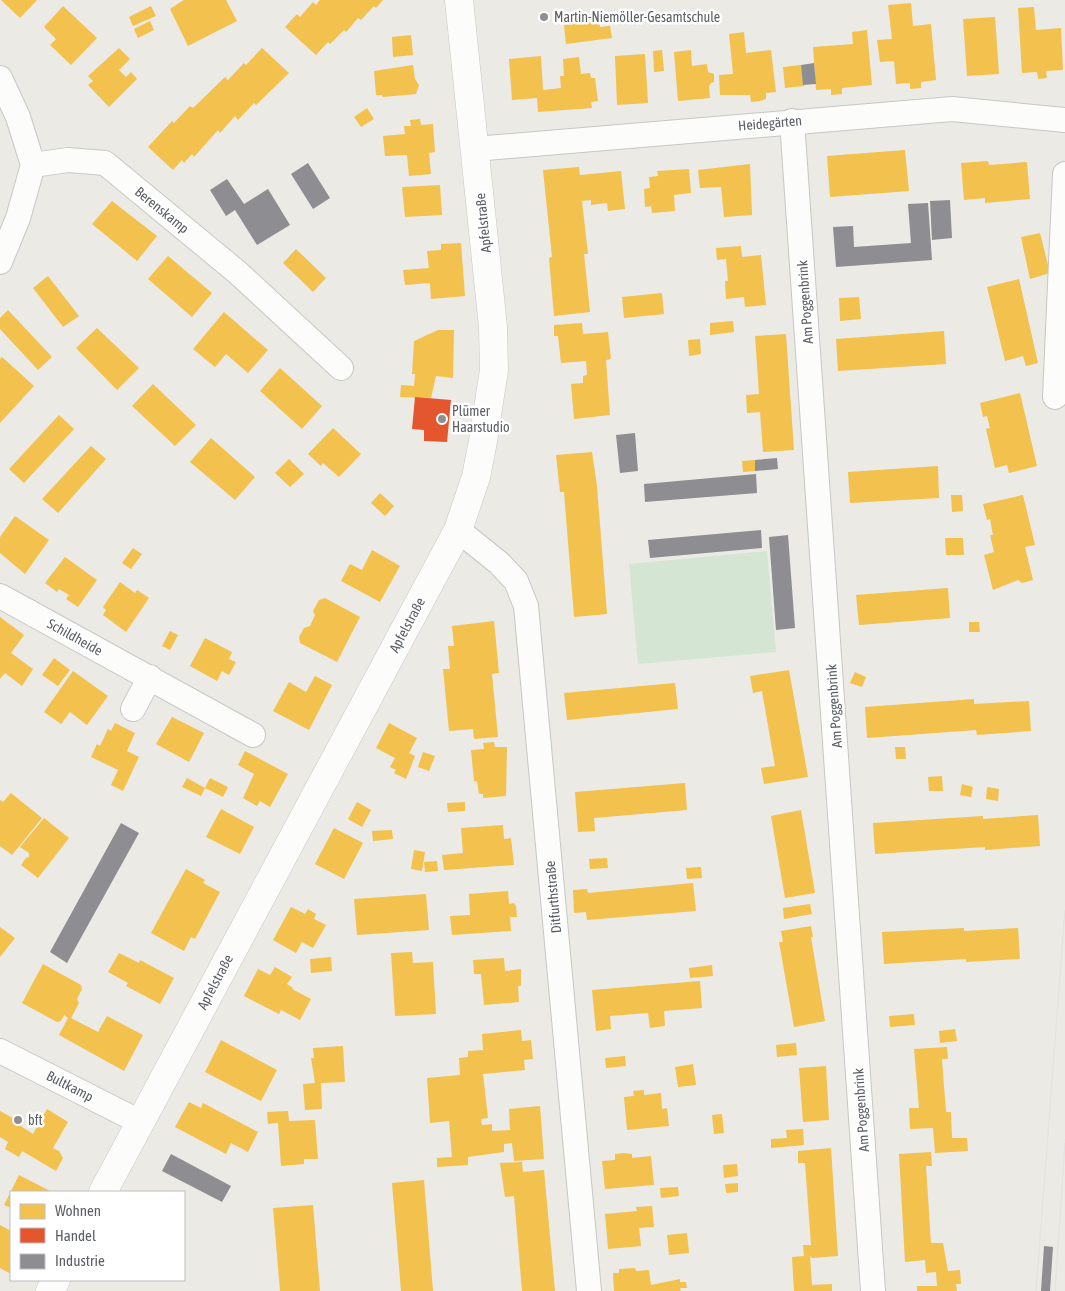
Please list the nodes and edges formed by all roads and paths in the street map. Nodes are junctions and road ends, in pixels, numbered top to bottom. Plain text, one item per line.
1 (459, 0) edge
2 (0, 78) edge
3 (1065, 120) edge
4 (792, 121) junction
5 (475, 149) junction
6 (33, 165) junction
7 (1065, 174) edge
8 (0, 262) edge
9 (341, 368) dead end
10 (1055, 397) dead end
11 (458, 530) junction
12 (0, 596) edge
13 (150, 677) junction
14 (133, 709) dead end
15 (253, 735) dead end
16 (0, 1051) edge
17 (140, 1122) junction
18 (104, 1191) edge
19 (589, 1291) edge
20 (873, 1291) edge

1 - 5 street, Apfelstraße
2 - 6 street
3 - 4 street, Heidegärten
4 - 5 street, Heidegärten
4 - 20 street, Am Poggenbrink
5 - 11 street, Apfelstraße
6 - 8 street
6 - 9 street, Berenskamp
7 - 10 street
11 - 17 street, Apfelstraße
11 - 19 street, Ditfurthstraße
12 - 13 street, Schildheide
13 - 14 street
13 - 15 street, Schildheide
16 - 17 street, Bultkamp
17 - 18 street, Apfelstraße

